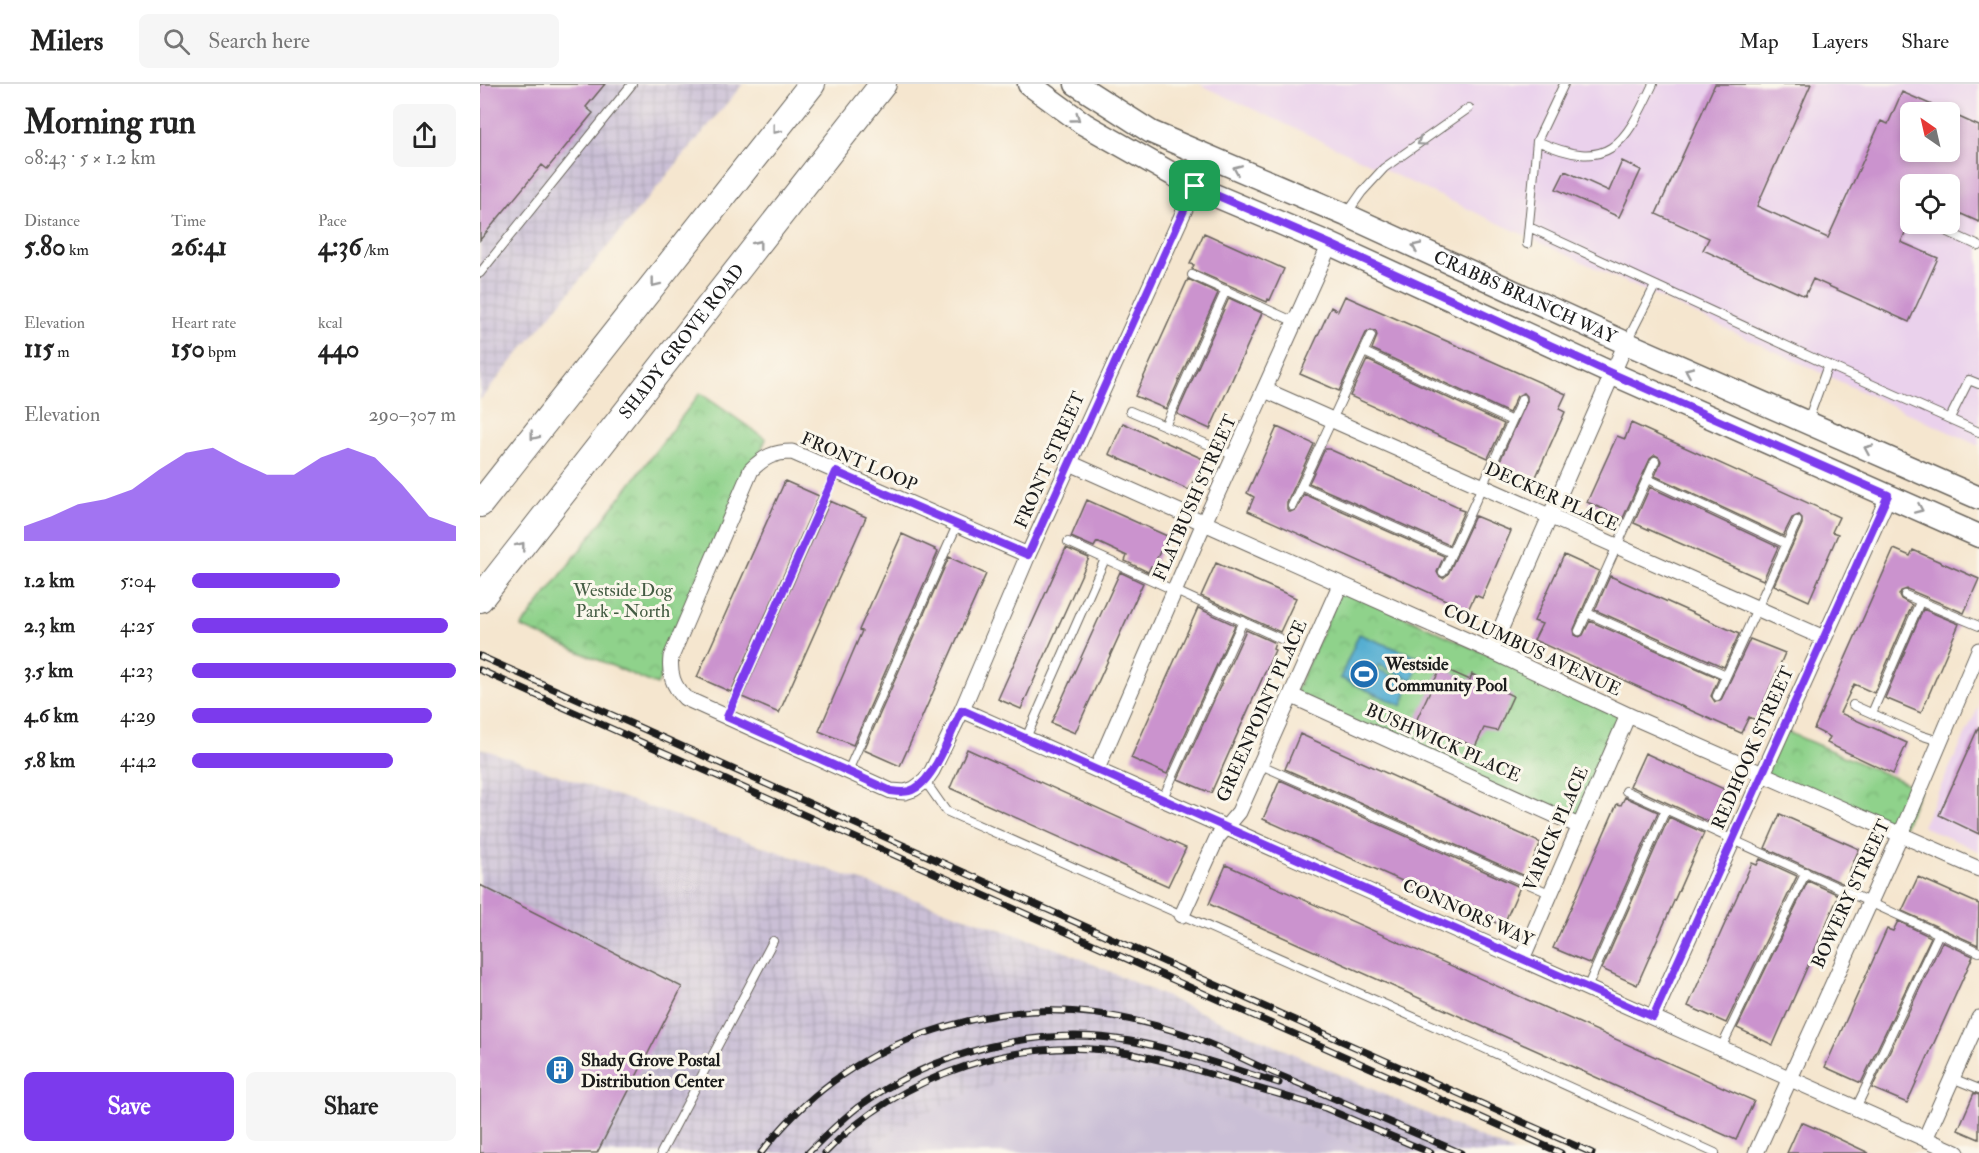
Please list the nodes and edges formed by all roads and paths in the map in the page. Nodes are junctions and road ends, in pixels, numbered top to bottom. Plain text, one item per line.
1 (632, 84) edge
2 (812, 84) edge
3 (883, 84) edge
4 (1029, 84) edge
5 (1076, 84) edge
6 (1564, 84) edge
7 (1653, 84) edge
8 (1468, 108) dead end
9 (1537, 141) junction
10 (1195, 186) junction
11 (1346, 215) junction
12 (1529, 227) junction
13 (1953, 234) edge
14 (1527, 243) dead end
15 (1330, 244) junction
16 (1979, 246) edge
17 (480, 273) edge
18 (1192, 275) dead end
19 (1654, 286) junction
20 (1226, 290) junction
21 (1295, 322) junction
22 (1371, 336) dead end
23 (1626, 343) junction
24 (1364, 352) junction
25 (1828, 365) junction
26 (1613, 374) junction
27 (1979, 384) edge
28 (1265, 390) junction
29 (1522, 399) dead end
30 (1130, 411) dead end
31 (1950, 418) junction
32 (1332, 419) junction
33 (1512, 421) junction
34 (1807, 422) junction
35 (1165, 426) junction
36 (1979, 432) edge
37 (1234, 456) junction
38 (1655, 461) dead end
39 (1070, 463) junction
40 (836, 472) junction
41 (1648, 478) junction
42 (1301, 486) junction
43 (1483, 487) junction
44 (1888, 495) junction
45 (1979, 498) edge
46 (480, 504) edge
47 (1292, 506) dead end
48 (1550, 518) junction
49 (1797, 521) dead end
50 (1204, 523) junction
51 (957, 525) junction
52 (1979, 536) edge
53 (1068, 542) dead end
54 (1786, 544) junction
55 (1617, 547) junction
56 (1452, 553) junction
57 (1028, 555) junction
58 (1105, 559) junction
59 (1443, 572) dead end
60 (1340, 585) junction
61 (1176, 591) junction
62 (1905, 595) dead end
63 (483, 596) edge
64 (1920, 602) junction
65 (1756, 609) junction
66 (1587, 613) junction
67 (1244, 621) junction
68 (1979, 626) edge
69 (1578, 631) dead end
70 (1824, 638) junction
71 (1281, 639) dead end
72 (1979, 650) edge
73 (1491, 651) junction
74 (1726, 675) junction
75 (1292, 696) junction
76 (1717, 696) dead end
77 (1853, 705) dead end
78 (962, 710) junction
79 (1872, 713) junction
80 (1628, 715) junction
81 (727, 717) junction
82 (1026, 738) junction
83 (1939, 741) junction
84 (1261, 765) junction
85 (1097, 769) junction
86 (848, 771) junction
87 (1763, 773) junction
88 (925, 781) junction
89 (1626, 790) dead end
90 (1163, 798) junction
91 (1666, 809) junction
92 (1579, 826) junction
93 (1227, 827) junction
94 (1901, 834) junction
95 (1734, 839) junction
96 (1979, 869) edge
97 (1806, 872) junction
98 (1549, 893) junction
99 (1869, 901) junction
100 (1182, 915) junction
101 (1939, 933) junction
102 (773, 941) dead end
103 (1979, 952) edge
104 (1522, 959) junction
105 (1587, 988) junction
106 (1653, 1017) junction
107 (1979, 1018) edge
108 (1721, 1047) junction
109 (1788, 1078) junction
110 (1952, 1078) junction
111 (1979, 1089) edge
112 (1856, 1108) junction
113 (1925, 1139) junction
114 (662, 1153) edge
115 (1715, 1153) edge
116 (1756, 1153) edge
117 (1957, 1153) edge

1 - 17 lane
2 -> 46 main road
63 -> 3 main road, SHADY GROVE ROAD
4 -> 10 main road, CRABBS BRANCH WAY
11 -> 5 main road, CRABBS BRANCH WAY
6 - 9 lane
7 - 9 lane
8 -> 11 lane
9 - 12 lane
10 - 15 main road, CRABBS BRANCH WAY
10 - 39 street, FRONT STREET
23 -> 11 main road, CRABBS BRANCH WAY
12 - 14 lane
12 - 19 lane
13 - 16 lane
15 - 21 street, FLATBUSH STREET
15 - 26 main road, CRABBS BRANCH WAY
18 - 20 lane
19 - 23 lane
19 - 25 lane
20 - 21 lane
20 - 35 lane
21 - 28 street, FLATBUSH STREET
22 - 24 lane
23 - 26 street
34 -> 23 main road, CRABBS BRANCH WAY
24 - 32 lane
24 - 33 lane
25 - 31 lane
25 - 34 lane
26 - 44 main road, CRABBS BRANCH WAY
26 - 48 street
27 - 31 lane
28 - 32 street, DECKER PLACE
28 - 37 street, FLATBUSH STREET
29 - 33 lane
30 - 35 lane
31 - 36 lane
32 - 42 lane
32 - 43 street, DECKER PLACE
33 - 43 lane
45 -> 34 main road, CRABBS BRANCH WAY
35 - 37 lane
37 - 50 street, FLATBUSH STREET
38 - 41 lane
39 - 50 street, COLUMBUS AVENUE
39 - 57 street, FRONT STREET
40 - 51 street, FRONT LOOP
40 - 81 lane
40 - 81 street, FRONT LOOP
41 - 54 lane
41 - 55 lane
42 - 47 lane
42 - 56 lane
43 - 48 street, DECKER PLACE
43 - 56 lane
44 -> 52 main road, CRABBS BRANCH WAY
44 - 70 street, REDHOOK STREET
48 - 55 street, DECKER PLACE
48 - 73 street
49 - 54 lane
50 - 60 street, COLUMBUS AVENUE
50 - 61 street, FLATBUSH STREET
51 - 57 street, FRONT LOOP
51 - 86 lane
53 - 58 lane
54 - 65 lane
55 - 65 street, DECKER PLACE
55 - 66 lane
56 - 59 lane
57 - 78 street, FRONT STREET
58 - 61 lane
58 - 82 lane
60 - 73 street, COLUMBUS AVENUE
60 - 75 street, GREENPOINT PLACE
61 - 67 lane
61 - 85 street, FLATBUSH STREET
62 - 64 lane
64 - 68 lane
64 - 79 lane
65 - 70 street, DECKER PLACE
65 - 74 lane
66 - 69 lane
66 - 74 lane
67 - 71 lane
67 - 90 lane
70 - 87 street, REDHOOK STREET
72 - 83 street, BOWERY STREET
73 - 80 street, COLUMBUS AVENUE
74 - 76 lane
75 - 84 street, GREENPOINT PLACE
75 - 92 street, BUSHWICK PLACE
77 - 79 lane
78 - 82 street, CONNORS WAY
78 - 88 street, FRONT STREET
79 - 83 lane
80 - 87 street, COLUMBUS AVENUE
80 - 92 street, VARICK PLACE
81 - 86 street, FRONT LOOP
82 - 85 street, CONNORS WAY
83 - 94 street, BOWERY STREET
84 - 93 street, GREENPOINT PLACE
84 - 98 lane
85 - 90 street, CONNORS WAY
86 - 88 street, FRONT LOOP
87 - 94 street, COLUMBUS AVENUE
87 - 95 street, REDHOOK STREET
88 - 100 lane
89 - 91 lane
90 - 93 street, CONNORS WAY
91 - 95 lane
91 - 105 lane
92 - 98 street, VARICK PLACE
93 - 100 street, GREENPOINT PLACE
93 - 104 street, CONNORS WAY
94 - 96 street, COLUMBUS AVENUE
94 - 99 street, BOWERY STREET
95 - 97 lane
95 - 106 street, REDHOOK STREET
97 - 99 lane
97 - 108 lane
98 - 104 street, VARICK PLACE
99 - 101 lane
99 - 109 street, BOWERY STREET
100 - 115 lane
101 - 103 lane
101 - 112 lane
102 - 114 lane
104 - 105 street, CONNORS WAY
105 - 106 street, CONNORS WAY
106 - 108 street, CONNORS WAY
107 - 110 street
108 - 109 street, CONNORS WAY
109 - 112 street, CONNORS WAY
109 - 116 street, BOWERY STREET
110 - 111 lane
110 - 113 street
112 - 113 street, CONNORS WAY
113 - 117 street, CONNORS WAY

